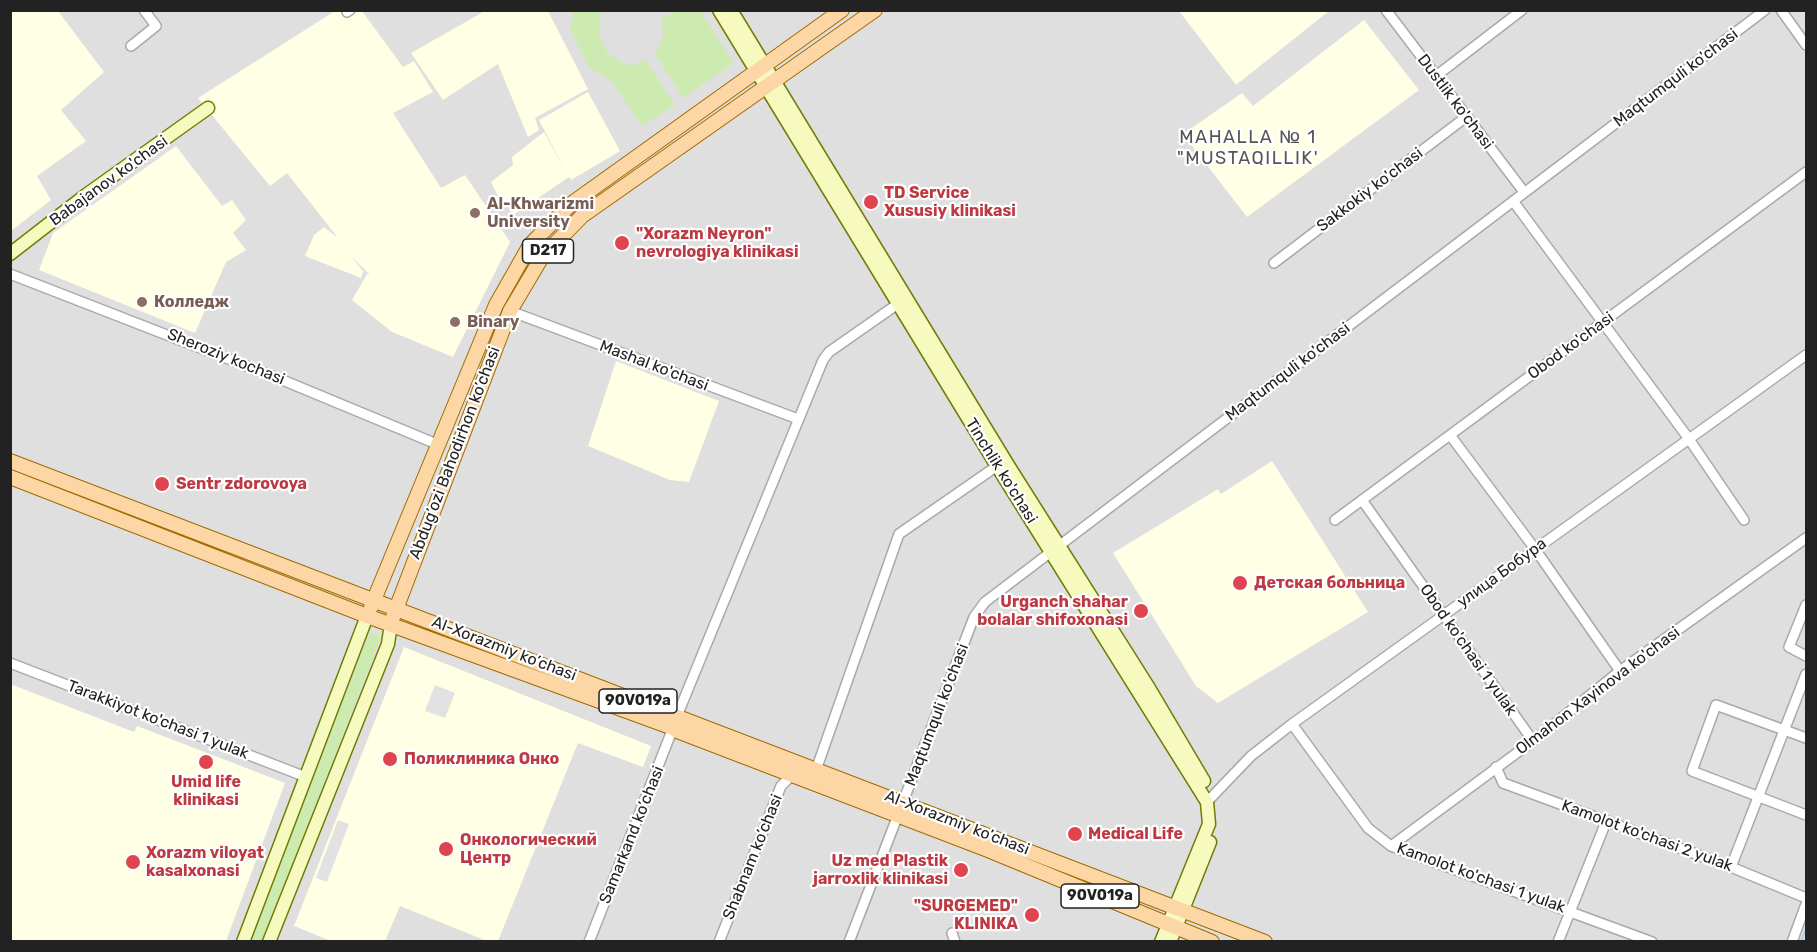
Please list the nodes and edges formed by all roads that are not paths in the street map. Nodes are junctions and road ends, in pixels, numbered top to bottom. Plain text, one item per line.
1 (144, 10) edge
2 (719, 10) edge
3 (731, 10) edge
4 (842, 10) edge
5 (875, 10) edge
6 (1386, 10) edge
7 (1522, 10) edge
8 (1765, 10) edge
9 (1781, 10) edge
10 (1806, 45) edge
11 (131, 46) dead end
12 (760, 67) junction
13 (1436, 76) junction
14 (769, 83) junction
15 (208, 108) dead end
16 (1466, 117) junction
17 (1806, 172) edge
18 (1524, 192) junction
19 (1513, 201) junction
20 (10, 254) edge
21 (1274, 263) dead end
22 (10, 274) edge
23 (903, 300) junction
24 (510, 310) junction
25 (1602, 322) junction
26 (477, 350) junction
27 (1806, 355) edge
28 (491, 357) junction
29 (798, 419) junction
30 (1450, 435) junction
31 (1689, 439) junction
32 (439, 446) junction
33 (10, 460) edge
34 (997, 466) junction
35 (10, 477) edge
36 (1362, 500) junction
37 (1335, 520) dead end
38 (1744, 520) dead end
39 (1806, 538) edge
40 (1056, 549) junction
41 (1535, 549) junction
42 (375, 601) junction
43 (1806, 605) edge
44 (396, 609) junction
45 (1443, 615) junction
46 (368, 616) junction
47 (391, 624) junction
48 (1806, 656) edge
49 (10, 663) edge
50 (1620, 671) junction
51 (1806, 674) edge
52 (675, 722) junction
53 (1292, 724) junction
54 (1785, 730) junction
55 (1806, 738) edge
56 (1533, 741) junction
57 (1496, 767) junction
58 (816, 770) junction
59 (791, 776) junction
60 (306, 777) junction
61 (1758, 796) junction
62 (1210, 800) junction
63 (901, 809) junction
64 (1806, 815) edge
65 (1606, 822) junction
66 (1391, 846) junction
67 (1731, 867) junction
68 (1806, 898) edge
69 (1806, 904) edge
70 (1180, 908) junction
71 (1570, 910) junction
72 (1172, 926) junction
73 (272, 941) edge
74 (243, 942) edge
75 (589, 942) edge
76 (719, 942) edge
77 (849, 942) edge
78 (1161, 942) edge
79 (1170, 942) edge
80 (1212, 942) edge
81 (1265, 942) edge
82 (1558, 942) edge
83 (1652, 942) edge
84 (1791, 942) edge

1 - 11 street
2 - 12 main road, Tinchlik ko'chasi
3 - 12 main road, Tinchlik ko'chasi
4 - 12 main road, Abdug’ozi Bahodirhon ko’chasi / D217
5 - 14 main road, Abdug’ozi Bahodirhon ko’chasi / D217
6 - 13 street, Dustlik ko'chasi
7 - 13 street
8 - 18 street, Maqtumquli ko'chasi
9 - 10 street
12 - 14 main road, Tinchlik ko'chasi
12 - 26 main road, Abdug’ozi Bahodirhon ko’chasi / D217
13 - 16 street, Dustlik ko'chasi
14 - 23 main road, Tinchlik ko'chasi
14 - 24 main road, Abdug’ozi Bahodirhon ko’chasi / D217
15 - 20 main road, Babajanov ko'chasi
16 - 18 street, Dustlik ko'chasi
16 - 21 street, Sakkokiy ko'chasi
17 - 25 street, Obod ko'chasi
18 - 19 street, Maqtumquli ko'chasi
19 - 25 street
19 - 40 street, Maqtumquli ko'chasi
22 - 32 street, Sheroziy kochasi
23 - 29 street, Samarkand ko’chasi
23 - 34 main road, Tinchlik ko'chasi
23 - 40 main road, Tinchlik ko'chasi
24 - 28 main road, Abdug’ozi Bahodirhon ko’chasi / D217
24 - 29 street, Mashal ko'chasi
25 - 30 street, Obod ko'chasi
25 - 31 street
26 - 28 main road
26 - 32 main road, Abdug’ozi Bahodirhon ko’chasi / D217
27 - 31 street, улица Бобура
28 - 44 main road, Abdug’ozi Bahodirhon ko’chasi / D217
29 - 52 street, Samarkand ko’chasi
30 - 36 street, Obod ko'chasi
30 - 41 street
31 - 38 street
31 - 41 street, улица Бобура
32 - 42 main road, Abdug’ozi Bahodirhon ko’chasi / D217
33 - 42 main road, Al-Xorazmiy ko’chasi / 90V019a
34 - 40 main road, Tinchlik ko'chasi
34 - 58 street
35 - 46 main road, Al-Xorazmiy ko’chasi / 90V019a
36 - 37 street, Obod ko'chasi
36 - 45 street, Obod ko'chasi 1 yulak
39 - 50 street, Olmahon Xayinova ko'chasi
40 - 62 main road, Tinchlik ko'chasi
40 - 63 street, Maqtumquli ko'chasi
41 - 45 street, улица Бобура
41 - 50 street
42 - 44 main road, Al-Xorazmiy ko’chasi / 90V019a
42 - 46 main road, Abdug’ozi Bahodirhon ko’chasi / D217
43 - 48 street
44 - 47 main road, Abdug’ozi Bahodirhon ko’chasi / D217
44 - 52 main road, Al-Xorazmiy ko’chasi / 90V019a
45 - 53 street, улица Бобура
45 - 56 street, Obod ko'chasi 1 yulak
46 - 47 main road, Al-Xorazmiy ko’chasi / 90V019a
46 - 60 main road, Abdug’ozi Bahodirhon ko’chasi
47 - 52 main road, Al-Xorazmiy ko’chasi / 90V019a
47 - 73 main road, Abdug’ozi Bahodirhon ko’chasi
49 - 60 street, Tarakkiyot ko'chasi 1 yulak
50 - 56 street, Olmahon Xayinova ko'chasi
51 - 54 street
52 - 58 main road, Al-Xorazmiy ko’chasi / 90V019a
52 - 59 main road, Al-Xorazmiy ko’chasi / 90V019a
52 - 75 street, Samarkand ko’chasi
53 - 62 street, улица Бобура
53 - 66 street, Kamolot ko'chasi 1 yulak
54 - 55 street
54 - 61 street
54 - 61 street
56 - 57 street, Olmahon Xayinova ko'chasi
57 - 65 street, Kamolot ko'chasi 2 yulak
57 - 66 street, Olmahon Xayinova ko'chasi
58 - 63 main road, Al-Xorazmiy ko’chasi / 90V019a
59 - 63 main road, Al-Xorazmiy ko’chasi / 90V019a
59 - 76 street, Shabnam ko’chasi
60 - 74 main road, Abdug’ozi Bahodirhon ko’chasi
61 - 64 street
61 - 67 street
62 - 70 main road, Tinchlik ko'chasi
63 - 70 main road, Al-Xorazmiy ko’chasi / 90V019a
63 - 72 main road, Al-Xorazmiy ko’chasi / 90V019a
63 - 77 street, Maqtumquli ko'chasi
65 - 67 street, Kamolot ko'chasi 2 yulak
65 - 71 street
66 - 71 street, Kamolot ko'chasi 1 yulak
67 - 68 street, Kamolot ko'chasi 2 yulak
69 - 84 street
70 - 72 main road, Tinchlik ko'chasi
70 - 81 main road, Al-Xorazmiy ko’chasi / 90V019a
71 - 82 street
71 - 83 street, Kamolot ko'chasi 1 yulak
72 - 78 main road, Tinchlik ko'chasi
72 - 79 main road, Tinchlik ko'chasi
72 - 80 main road, Al-Xorazmiy ko’chasi / 90V019a

